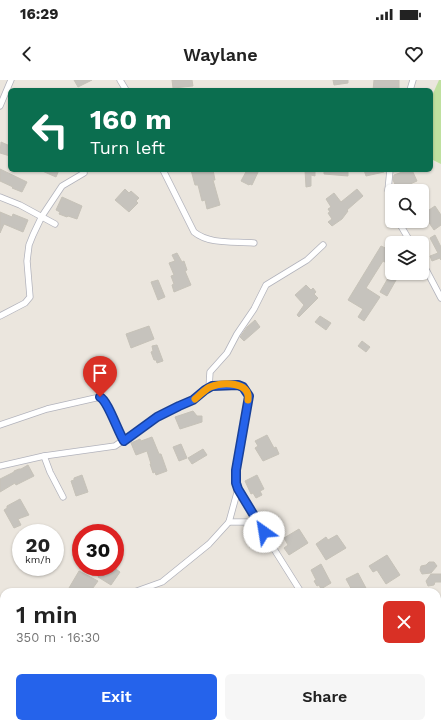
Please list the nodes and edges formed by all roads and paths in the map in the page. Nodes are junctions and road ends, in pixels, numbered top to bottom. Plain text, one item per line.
1 (10, 80) edge
2 (0, 106) edge
3 (164, 172) edge
4 (390, 172) edge
5 (84, 173) dead end
6 (389, 184) edge
7 (0, 198) edge
8 (42, 216) junction
9 (55, 224) dead end
10 (254, 243) dead end
11 (324, 245) dead end
12 (429, 275) edge
13 (441, 298) edge
14 (0, 316) edge
15 (209, 388) junction
16 (0, 425) edge
17 (124, 441) junction
18 (44, 456) junction
19 (0, 466) edge
20 (238, 489) junction
21 (62, 497) dead end
22 (230, 522) junction
23 (257, 522) junction
24 (145, 588) edge
25 (298, 588) edge

1 - 2 street
3 - 10 street
4 - 6 street
5 - 8 street
7 - 8 street
8 - 9 street
8 - 14 street
11 - 15 street
12 - 13 street
15 - 17 street
15 - 20 street
16 - 17 street
17 - 18 street
18 - 19 street
18 - 21 street
20 - 22 street
20 - 23 street
22 - 23 street
22 - 24 street
23 - 25 street

